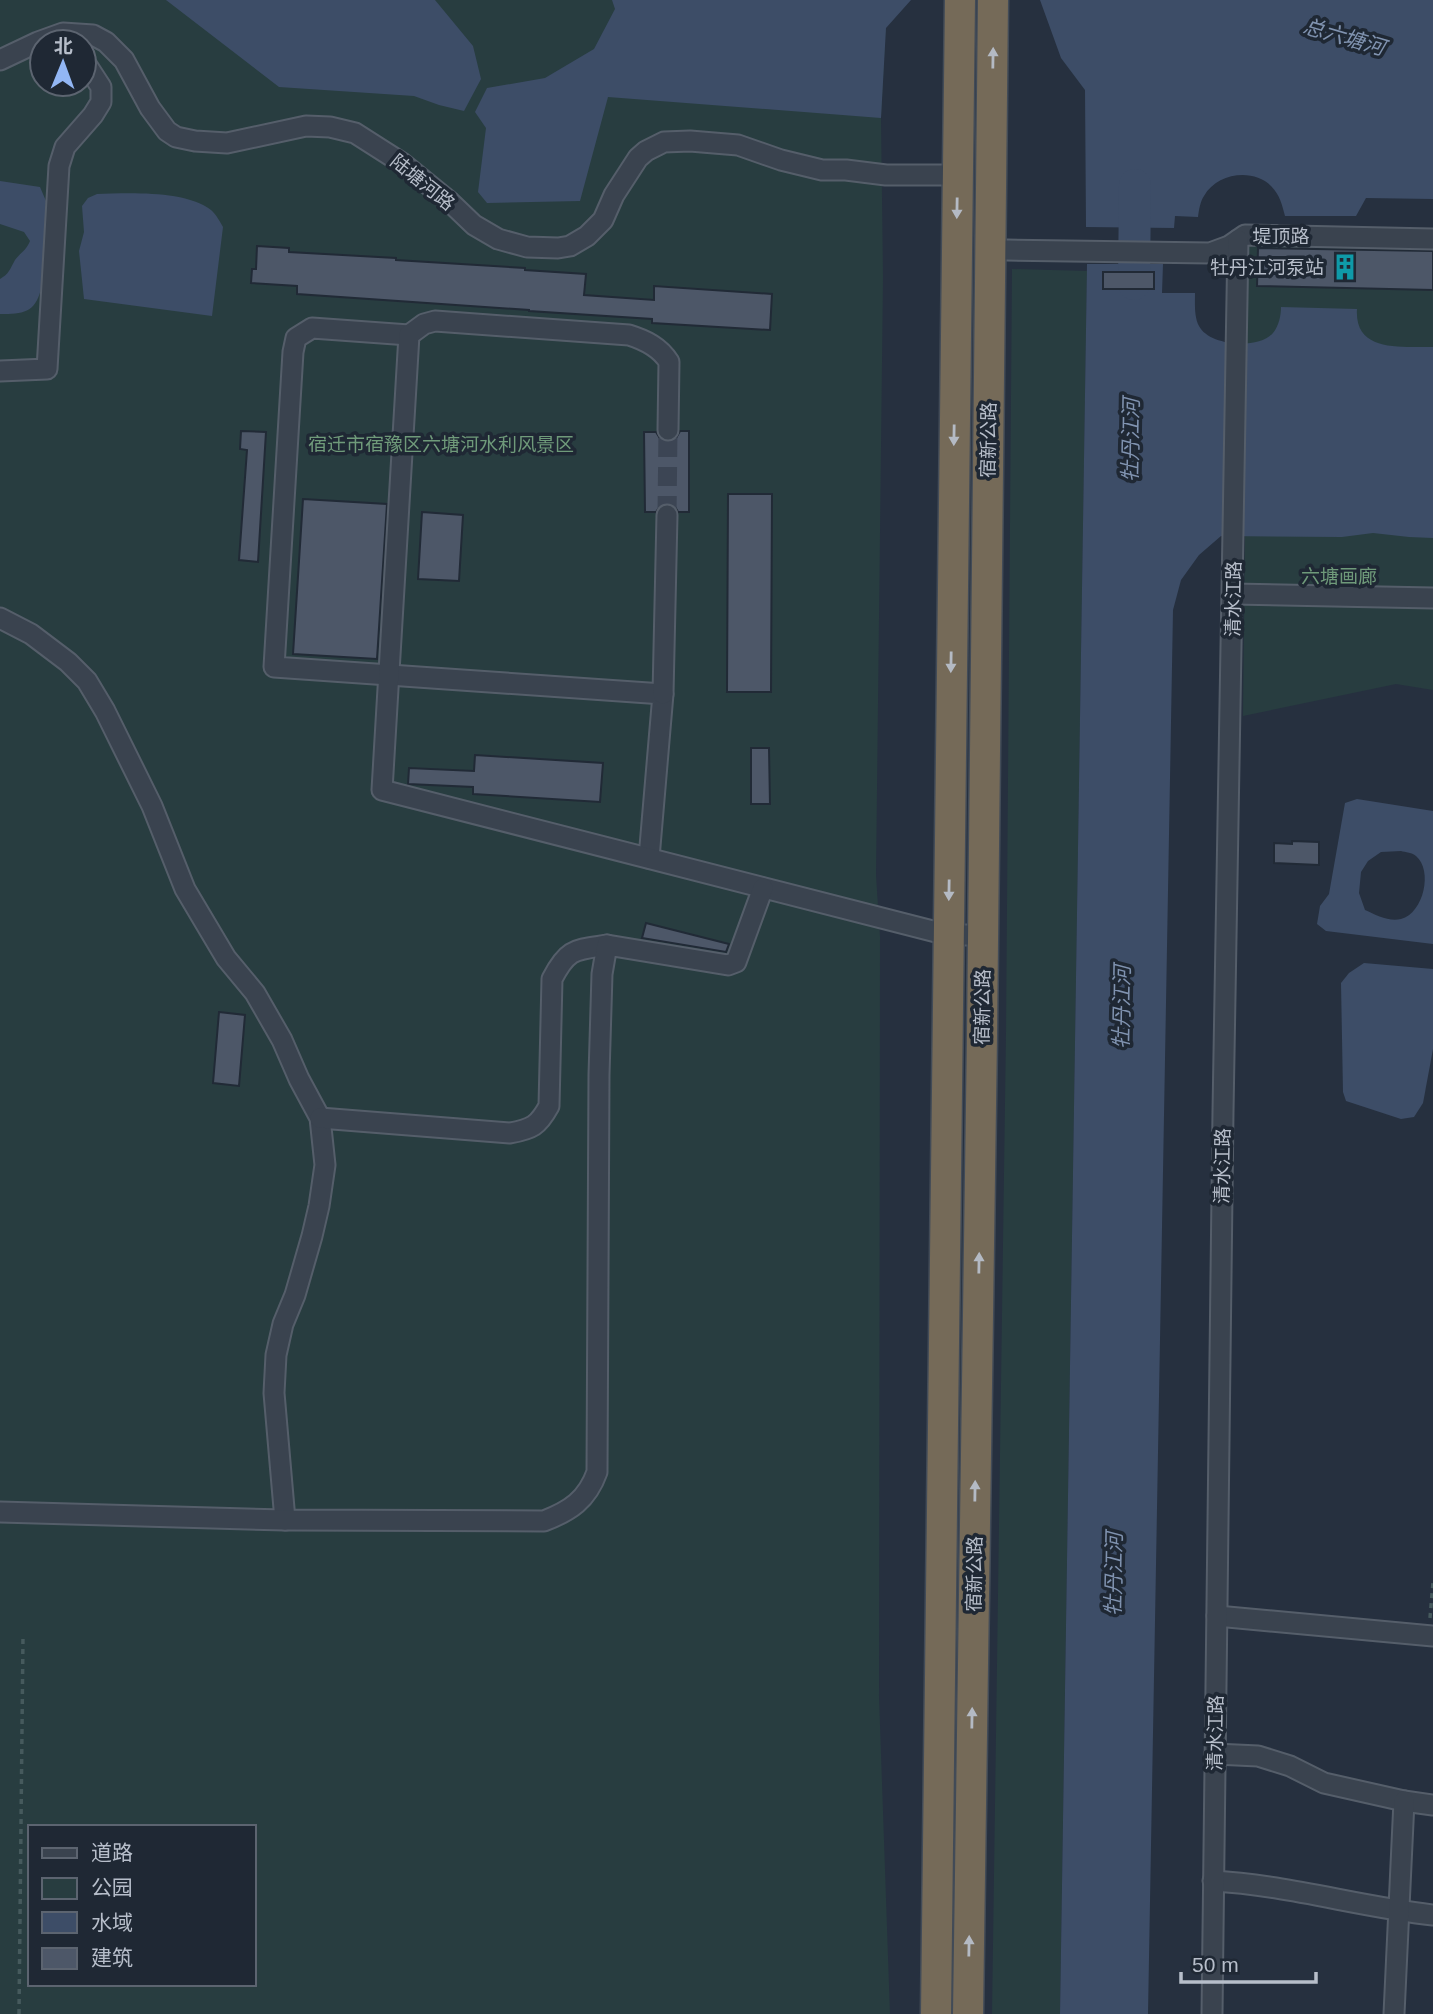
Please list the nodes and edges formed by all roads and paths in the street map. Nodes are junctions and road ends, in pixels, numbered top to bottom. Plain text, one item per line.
1 (960, 0) edge
2 (993, 0) edge
3 (98, 38) edge
4 (28, 46) edge
5 (0, 60) edge
6 (98, 82) edge
7 (958, 175) junction
8 (1433, 239) edge
9 (1238, 240) junction
10 (1007, 250) dead end
11 (409, 335) junction
12 (0, 371) edge
13 (668, 430) tunnel mouth
14 (667, 514) tunnel mouth
15 (1233, 594) junction
16 (1433, 598) edge
17 (0, 618) edge
18 (388, 676) junction
19 (663, 694) junction
20 (649, 858) junction
21 (763, 888) junction
22 (948, 935) junction
23 (983, 935) junction
24 (607, 945) junction
25 (320, 1118) junction
26 (0, 1512) edge
27 (285, 1520) junction
28 (1433, 1582) edge
29 (1217, 1616) junction
30 (23, 1636) dead end
31 (1431, 1636) edge
32 (1215, 1754) junction
33 (1404, 1801) junction
34 (1433, 1805) edge
35 (1213, 1881) junction
36 (1399, 1912) junction
37 (1433, 1915) edge
38 (19, 2014) edge
39 (936, 2014) edge
40 (968, 2014) edge
41 (1212, 2014) edge
42 (1394, 2014) edge

1 - 7 highway, 宿新公路
23 -> 2 highway, 宿新公路
3 - 7 street, 陆塘河路
4 - 5 street, 陆塘河路
6 - 12 street
7 -> 22 highway, 宿新公路
8 - 9 street, 堤顶路
9 - 10 street, 堤顶路
9 - 15 street, 清水江路
11 - 13 street
11 - 18 street
11 - 18 street
14 - 19 street
15 - 16 street
15 - 29 street, 清水江路
17 - 25 street
18 - 19 street
18 - 20 street
19 - 20 street
20 - 21 street
21 - 22 street
21 - 24 street
22 - 23 street
22 - 39 highway, 宿新公路
40 -> 23 highway, 宿新公路
24 - 25 street
24 - 27 street
25 - 27 street
26 - 27 street
28 - 31 path
29 - 31 street
29 - 32 street, 清水江路
30 - 38 path
32 - 33 street
32 - 35 street, 清水江路
33 - 34 street
33 - 36 street
35 - 36 street
35 - 41 street, 清水江路
36 - 37 street
36 - 42 street

